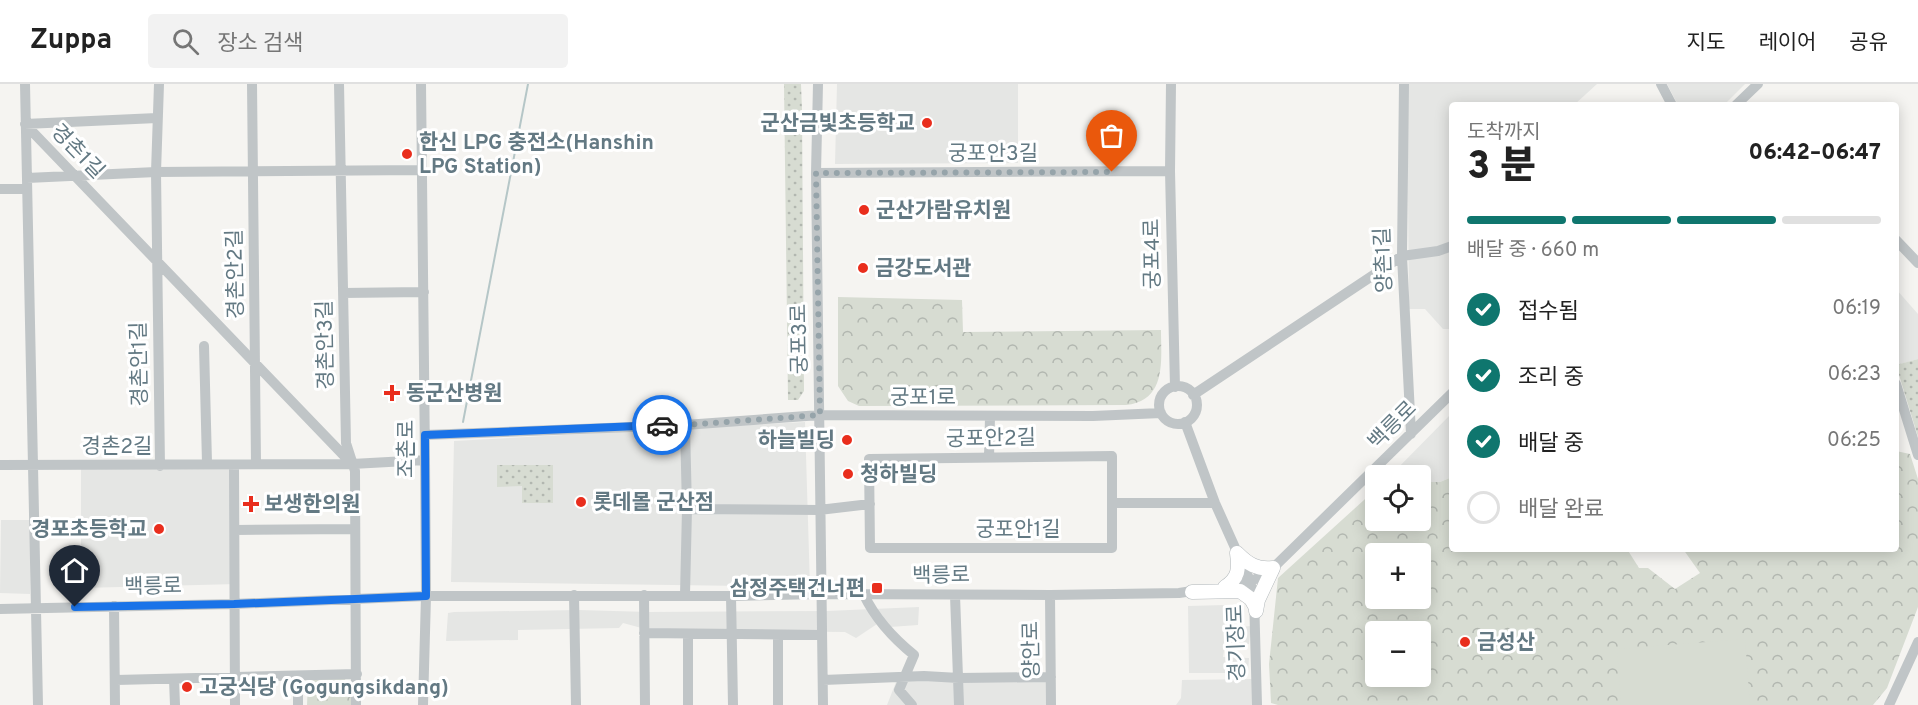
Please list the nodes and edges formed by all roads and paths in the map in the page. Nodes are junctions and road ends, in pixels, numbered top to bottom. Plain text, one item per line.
1 (25, 84) edge
2 (159, 84) edge
3 (252, 84) edge
4 (339, 84) edge
5 (421, 84) edge
6 (818, 84) edge
7 (1171, 84) edge
8 (1404, 84) edge
9 (1661, 84) edge
10 (1758, 84) edge
11 (1670, 102) edge
12 (1739, 102) edge
13 (157, 118) junction
14 (25, 124) junction
15 (253, 170) junction
16 (423, 170) junction
17 (341, 171) junction
18 (1170, 171) junction
19 (156, 172) junction
20 (816, 173) junction
21 (77, 177) junction
22 (27, 184) junction
23 (0, 189) edge
24 (1899, 243) edge
25 (1449, 247) edge
26 (1402, 256) junction
27 (157, 261) junction
28 (1918, 263) edge
29 (424, 292) junction
30 (343, 293) junction
31 (204, 346) dead end
32 (256, 364) junction
33 (1175, 387) junction
34 (1899, 394) edge
35 (1193, 395) junction
36 (1449, 396) edge
37 (1161, 413) junction
38 (820, 415) junction
39 (990, 417) junction
40 (1185, 422) junction
41 (685, 425) junction
42 (1411, 434) junction
43 (425, 435) junction
44 (1918, 455) edge
45 (989, 458) junction
46 (425, 460) junction
47 (207, 464) junction
48 (256, 464) junction
49 (352, 464) junction
50 (0, 465) edge
51 (33, 465) junction
52 (234, 465) junction
53 (160, 466) junction
54 (1112, 503) junction
55 (1215, 503) junction
56 (870, 504) junction
57 (687, 509) junction
58 (819, 510) junction
59 (354, 529) junction
60 (235, 530) junction
61 (1237, 553) junction
62 (1273, 568) junction
63 (1250, 581) junction
64 (1225, 587) junction
65 (1192, 591) junction
66 (821, 594) junction
67 (574, 595) junction
68 (644, 595) junction
69 (685, 595) junction
70 (864, 595) junction
71 (955, 595) junction
72 (1050, 595) junction
73 (426, 596) junction
74 (731, 596) junction
75 (354, 599) junction
76 (234, 604) junction
77 (114, 606) junction
78 (1256, 608) junction
79 (0, 609) edge
80 (35, 609) junction
81 (644, 633) junction
82 (688, 635) junction
83 (732, 635) junction
84 (778, 635) junction
85 (822, 635) junction
86 (1918, 642) edge
87 (357, 674) junction
88 (298, 676) junction
89 (1051, 676) junction
90 (905, 677) junction
91 (234, 678) junction
92 (958, 678) junction
93 (174, 679) junction
94 (116, 680) junction
95 (823, 680) junction
96 (423, 689) junction
97 (356, 690) junction
98 (38, 705) edge
99 (115, 705) edge
100 (175, 705) edge
101 (235, 705) edge
102 (298, 705) edge
103 (356, 705) edge
104 (423, 705) edge
105 (576, 705) edge
106 (645, 705) edge
107 (688, 705) edge
108 (733, 705) edge
109 (778, 705) edge
110 (823, 705) edge
111 (912, 705) edge
112 (959, 705) edge
113 (1051, 705) edge
114 (1257, 705) edge
115 (1889, 705) edge

1 - 14 street, 경촌1길
2 - 13 street, 경촌안1길
3 - 15 street, 경촌안2길
4 - 17 street, 경촌안3길
5 - 16 street, 조촌로
6 - 20 street, 궁포3로
7 - 18 street, 궁포4로
8 - 26 street, 양촌1길
9 - 11 street
10 - 12 street
13 - 14 street, 경촌1길
13 - 19 street, 경촌안1길
14 - 21 street, 경촌1길
14 - 22 street, 경촌1길
15 - 17 street
15 - 19 street
15 - 32 street, 경촌안2길
16 - 17 street
16 - 29 street, 조촌로
17 - 30 street, 경촌안3길
18 - 20 street, 궁포안3길
18 - 33 street, 궁포4로
19 - 21 street
19 - 27 street, 경촌안1길
20 - 38 street, 궁포3로
21 - 22 street
21 - 27 street, 경촌1길
22 - 23 street
22 - 51 street, 경촌1길
24 - 28 street
25 - 26 street
26 - 35 street
26 - 42 street, 양촌1길
27 - 32 street
27 - 53 street, 경촌안1길
29 - 30 street
29 - 43 street, 조촌로
30 - 49 street, 경촌안3길
31 - 47 street
32 - 48 street, 경촌안2길
32 - 49 street, 경촌안3길
33 - 35 street
33 - 37 street
34 - 44 street
35 - 40 street
36 - 42 street, 백릉로
37 - 39 street, 궁포1로
37 - 40 street
38 - 39 street, 궁포1로
38 - 41 street, 궁포1로
38 - 58 street, 궁포3로
39 - 45 street
40 - 55 street
41 - 43 street, 궁포1로
41 - 57 street
42 - 62 street, 백릉로
43 - 46 street, 조촌로
45 - 54 street, 궁포안2길
45 - 56 street, 궁포안2길
46 - 49 street, 경촌2길
46 - 73 street, 조촌로
47 - 52 street, 경촌2길
47 - 53 street, 경촌2길
48 - 49 street, 경촌2길
48 - 52 street, 경촌2길
49 - 59 street
50 - 51 street, 경촌2길
51 - 53 street, 경촌2길
51 - 80 street, 경촌1길
52 - 60 street
54 - 55 street
54 - 56 street, 궁포안1길
55 - 61 street
56 - 58 street
57 - 58 street
57 - 69 street
58 - 66 street, 궁포3로
59 - 60 street
59 - 75 street
60 - 76 street
61 - 62 main road
61 - 63 street
61 - 64 main road
62 - 63 street, 백릉로
62 - 78 main road
63 - 64 street, 백릉로
63 - 78 street, 경기장로
64 - 65 street, 백릉로
65 - 72 street, 백릉로
65 - 78 main road
66 - 70 street, 백릉로
66 - 74 street, 백릉로
66 - 85 street, 궁포3로
67 - 68 street, 백릉로
67 - 73 street, 백릉로
67 - 105 street
68 - 69 street, 백릉로
68 - 81 street
69 - 74 street, 백릉로
70 - 71 street, 백릉로
70 - 90 street
71 - 72 street, 백릉로
71 - 92 street
72 - 89 street, 양안로
73 - 75 street, 백릉로
73 - 96 street, 조촌로
74 - 83 street
75 - 76 street, 백릉로
75 - 87 street
76 - 77 street, 백릉로
76 - 91 street
77 - 80 street, 백릉로
77 - 94 street
78 - 114 street, 경기장로
79 - 80 street, 백릉로
80 - 98 street, 경촌1길
81 - 82 street
81 - 106 street
82 - 83 street
82 - 107 street
83 - 84 street
83 - 108 street
84 - 85 street
84 - 109 street
85 - 95 street, 궁포3로
86 - 115 street
87 - 88 street
87 - 97 street
88 - 91 street
88 - 102 street
89 - 92 street
89 - 113 street, 양안로
90 - 92 street
90 - 95 street
90 - 111 street
91 - 93 street
91 - 101 street
92 - 112 street
93 - 94 street
93 - 100 street
94 - 99 street
95 - 110 street, 궁포3로
96 - 97 street
96 - 104 street, 조촌로
97 - 103 street

